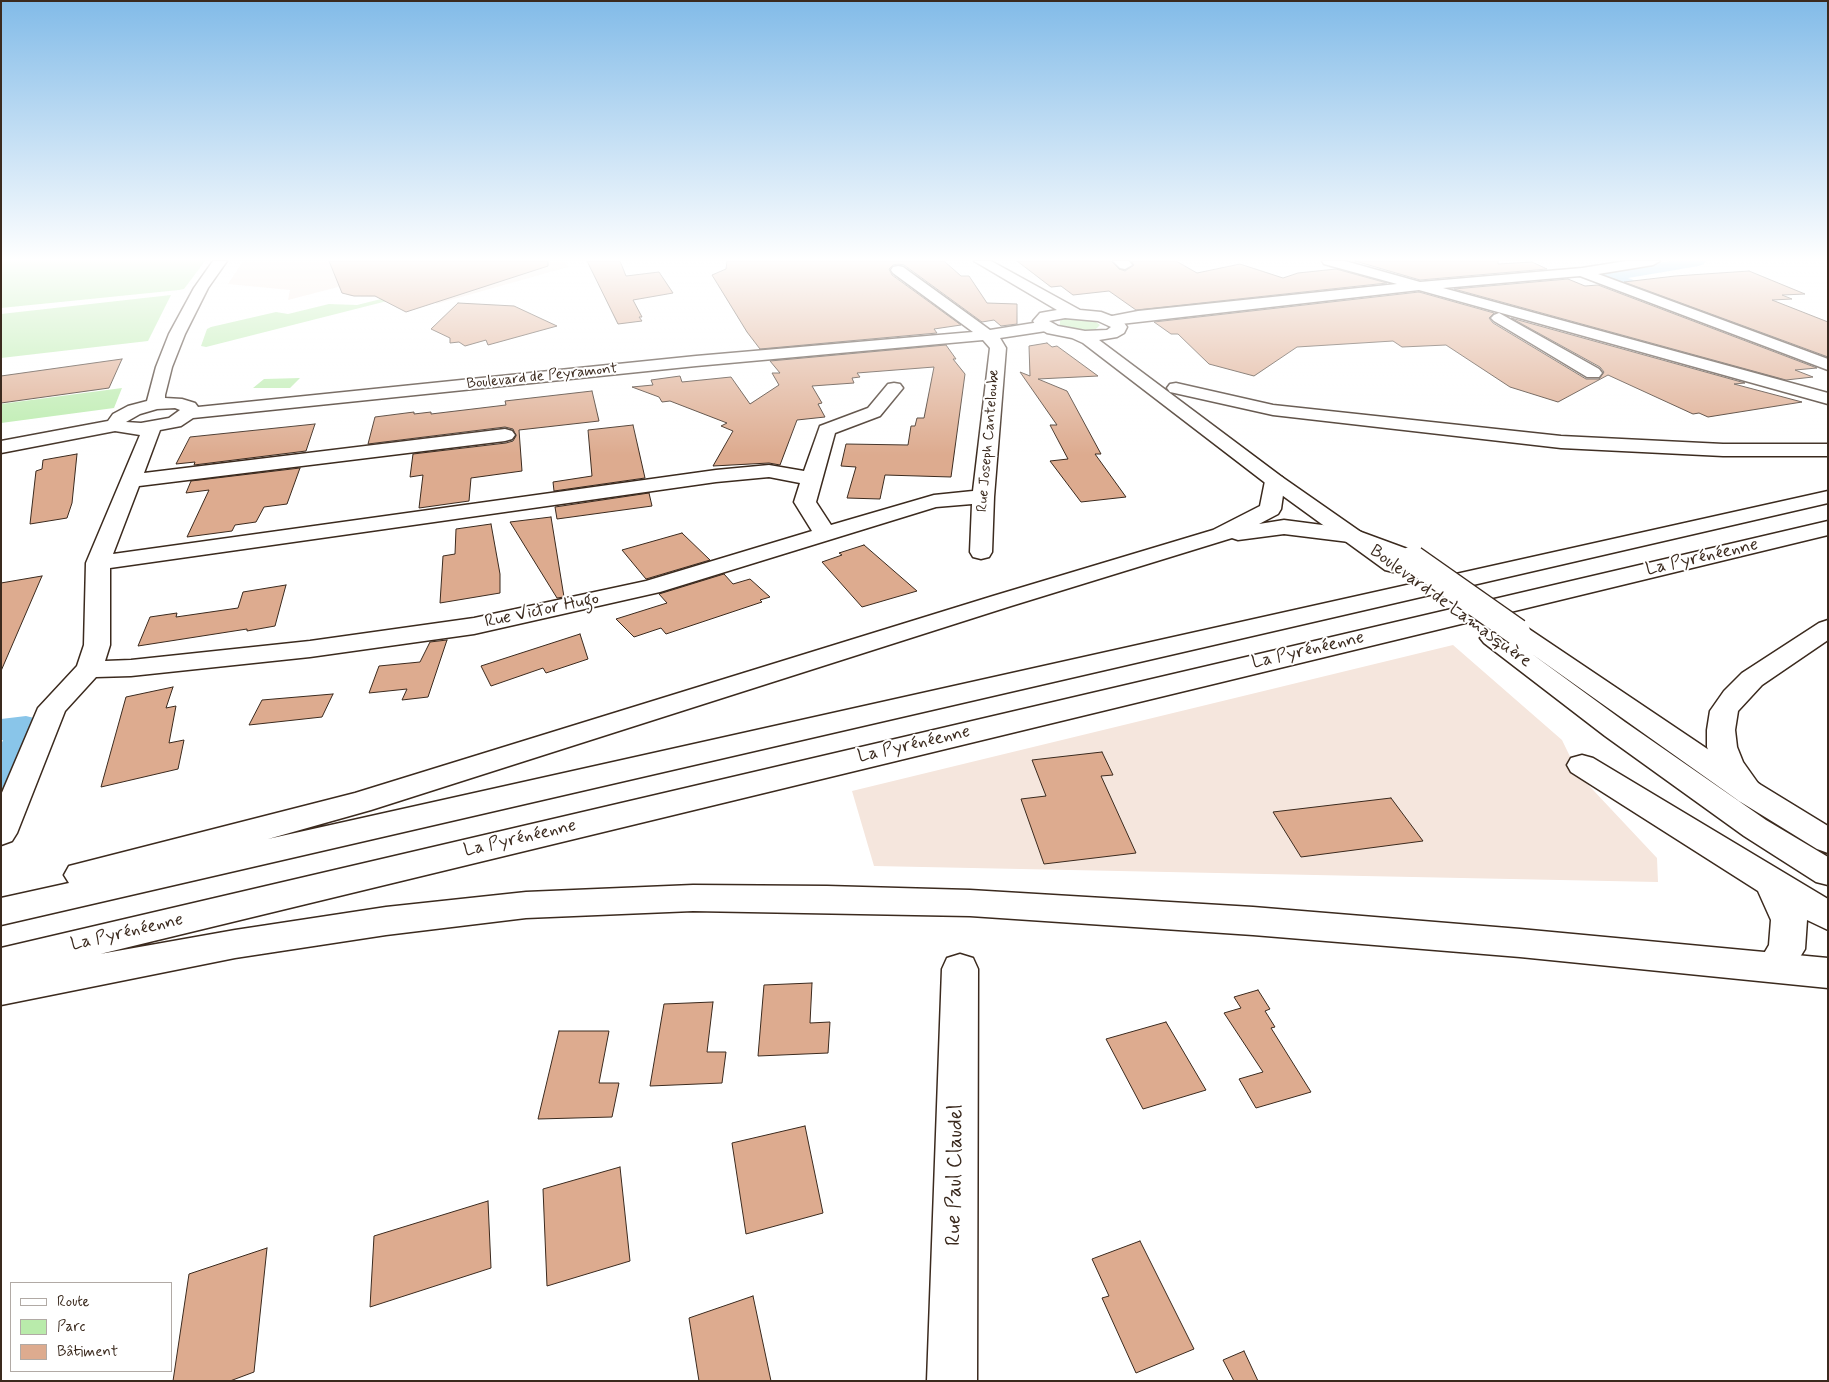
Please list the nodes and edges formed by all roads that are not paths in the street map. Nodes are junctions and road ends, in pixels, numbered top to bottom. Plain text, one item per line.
1 (182, 325) edge
2 (974, 325) edge
3 (1026, 325) edge
4 (1049, 325) edge
5 (1107, 325) edge
6 (1115, 325) edge
7 (1512, 325) edge
8 (1561, 325) edge
9 (1723, 325) edge
10 (1111, 327) junction
11 (987, 335) junction
12 (1078, 335) junction
13 (1828, 365) edge
14 (1593, 373) dead end
15 (894, 388) dead end
16 (1176, 388) junction
17 (1828, 399) edge
18 (154, 416) junction
19 (505, 435) dead end
20 (1, 447) edge
21 (1828, 450) edge
22 (812, 479) junction
23 (131, 481) junction
24 (1275, 481) junction
25 (983, 497) junction
26 (1331, 497) dead end
27 (1828, 497) edge
28 (1358, 528) junction
29 (1828, 528) edge
30 (826, 535) junction
31 (1221, 535) junction
32 (981, 552) dead end
33 (98, 563) junction
34 (1828, 628) edge
35 (1505, 635) junction
36 (89, 669) junction
37 (1582, 765) dead end
38 (1750, 793) junction
39 (1, 833) edge
40 (1828, 841) edge
41 (1828, 873) edge
42 (1771, 883) junction
43 (1, 894) edge
44 (1, 912) edge
45 (1828, 916) edge
46 (1, 963) edge
47 (1774, 967) junction
48 (960, 969) dead end
49 (1828, 973) edge
50 (1, 989) edge
51 (952, 1381) edge

1 - 18 main road
2 - 11 main road
3 - 11 main road, Boulevard de Peyramont
4 - 12 main road
5 - 10 main road
6 - 10 main road
7 - 14 main road
8 - 17 main road
9 - 13 main road
10 - 12 main road
10 - 16 main road
11 - 18 main road, Boulevard de Peyramont
11 - 25 main road, Rue Joseph Canteloube
12 - 24 main road, Boulevard de Lamasquère
15 - 22 main road
16 - 21 main road
16 - 26 main road
18 - 20 main road
18 - 23 main road
19 - 23 main road
22 - 30 main road
22 - 33 main road
23 - 33 main road
24 - 28 main road, Boulevard de Lamasquère
24 - 31 main road
25 - 30 main road, Rue Victor Hugo
25 - 32 main road, Rue Joseph Canteloube
27 - 44 main road, La Pyrénéenne
28 - 31 main road
28 - 35 main road, Boulevard de Lamasquère
29 - 46 main road, La Pyrénéenne
30 - 36 main road, Rue Victor Hugo
31 - 43 main road
33 - 36 main road
34 - 38 main road
35 - 38 main road, Boulevard de Lamasquère
35 - 41 main road, Boulevard de Lamasquère
36 - 39 main road
37 - 42 main road
38 - 40 main road, Boulevard de Lamasquère
42 - 45 main road
42 - 47 main road
47 - 49 main road
47 - 50 main road
48 - 51 main road, Rue Paul Claudel

